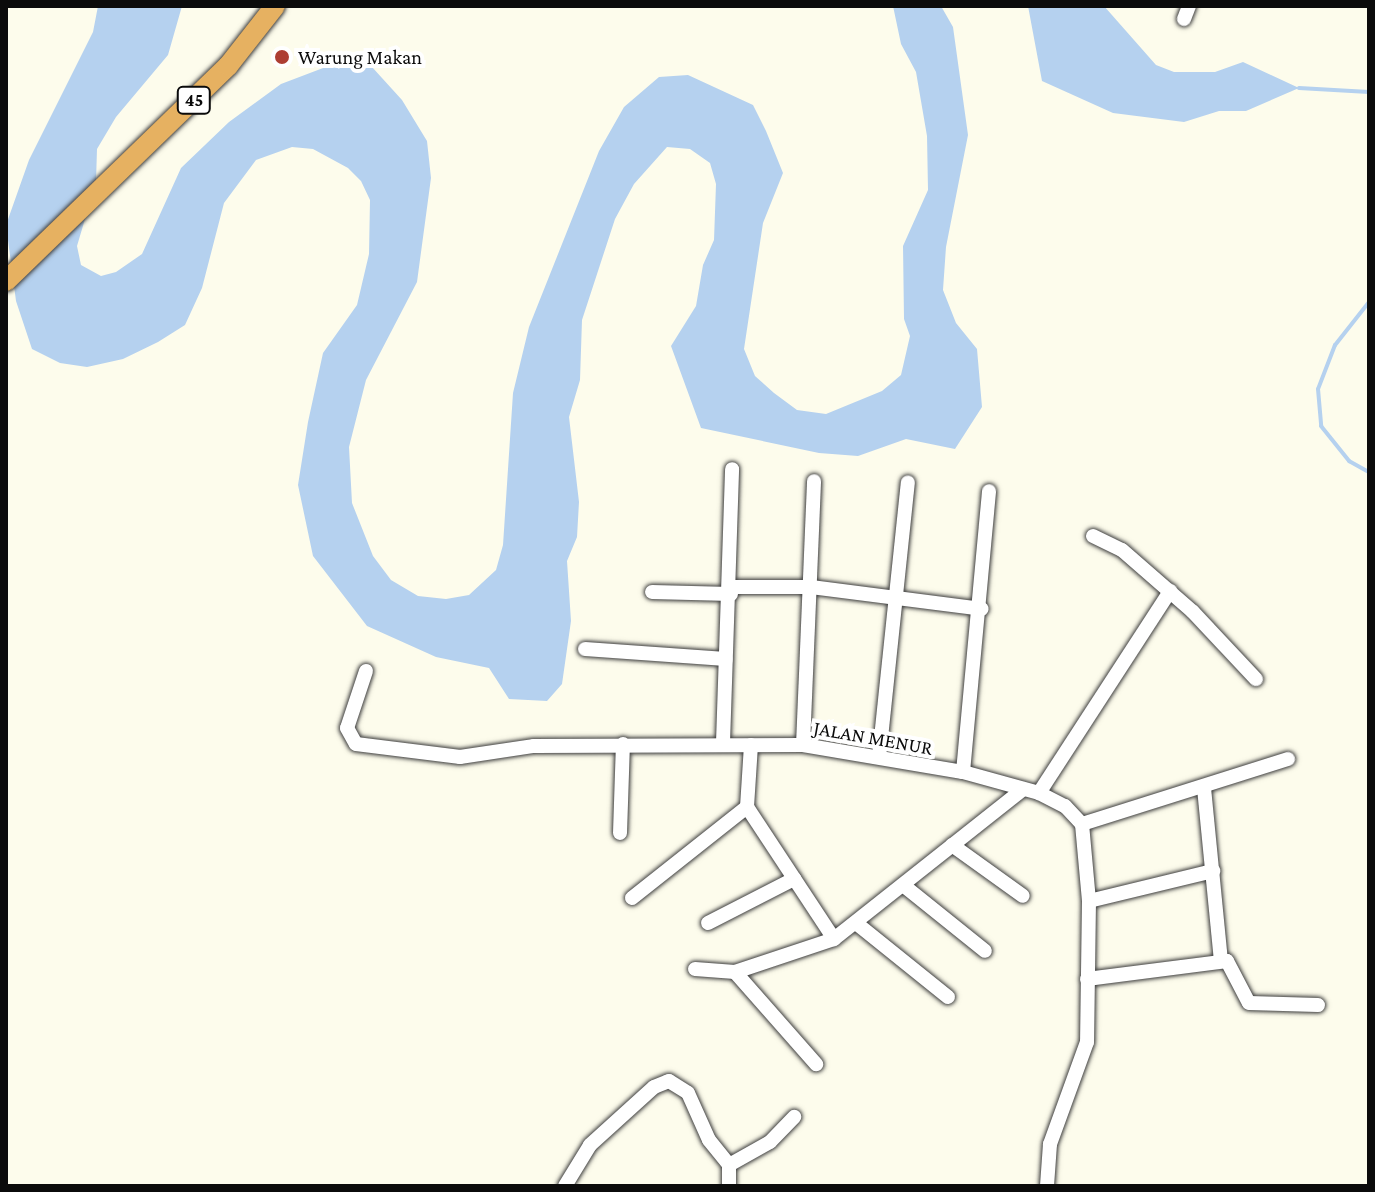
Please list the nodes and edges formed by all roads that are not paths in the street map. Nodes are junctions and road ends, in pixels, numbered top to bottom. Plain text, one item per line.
1 (275, 6) edge
2 (6, 281) edge
3 (732, 469) dead end
4 (814, 481) dead end
5 (908, 483) dead end
6 (989, 491) dead end
7 (1093, 536) dead end
8 (811, 587) junction
9 (731, 590) junction
10 (1170, 591) junction
11 (652, 592) dead end
12 (896, 595) junction
13 (982, 609) junction
14 (585, 649) dead end
15 (726, 659) junction
16 (366, 671) dead end
17 (1256, 679) dead end
18 (723, 743) junction
19 (623, 744) junction
20 (751, 745) junction
21 (803, 745) junction
22 (879, 757) junction
23 (1288, 759) dead end
24 (963, 772) junction
25 (1204, 788) junction
26 (1023, 789) junction
27 (1039, 793) junction
28 (747, 807) junction
29 (1082, 824) junction
30 (620, 833) dead end
31 (952, 845) junction
32 (1213, 871) junction
33 (794, 879) junction
34 (903, 885) junction
35 (1023, 896) dead end
36 (632, 898) dead end
37 (1089, 901) junction
38 (708, 923) dead end
39 (856, 923) junction
40 (834, 939) junction
41 (985, 951) dead end
42 (1221, 961) junction
43 (695, 969) dead end
44 (735, 972) junction
45 (1087, 979) junction
46 (948, 997) dead end
47 (1318, 1005) dead end
48 (816, 1064) dead end
49 (794, 1117) dead end
50 (729, 1165) junction
51 (565, 1186) edge
52 (729, 1186) edge
53 (1047, 1186) edge

1 - 2 highway, 45
3 - 9 street
4 - 8 street
5 - 12 street
6 - 13 street
7 - 10 street
8 - 9 street
8 - 12 street
8 - 21 street
9 - 11 street
9 - 15 street
10 - 17 street
10 - 27 street
12 - 13 street
12 - 22 street
13 - 24 street
14 - 15 street
15 - 18 street
16 - 19 street, JALAN MENUR
18 - 19 street, JALAN MENUR
18 - 20 street, JALAN MENUR
19 - 30 street
20 - 21 street, JALAN MENUR
20 - 28 street
21 - 22 street, JALAN MENUR
22 - 24 street, JALAN MENUR
23 - 25 street
24 - 26 street, JALAN MENUR
25 - 29 street
25 - 32 street
26 - 27 street, JALAN MENUR
26 - 31 street
27 - 29 street, JALAN MENUR
28 - 33 street
28 - 36 street
29 - 37 street
31 - 34 street
31 - 35 street
32 - 37 street
32 - 42 street
33 - 38 street
33 - 40 street
34 - 39 street
34 - 41 street
37 - 45 street
39 - 40 street
39 - 46 street
40 - 44 street
42 - 45 street
42 - 47 street
43 - 44 street
44 - 48 street
45 - 53 street
49 - 50 street
50 - 51 street
50 - 52 street

